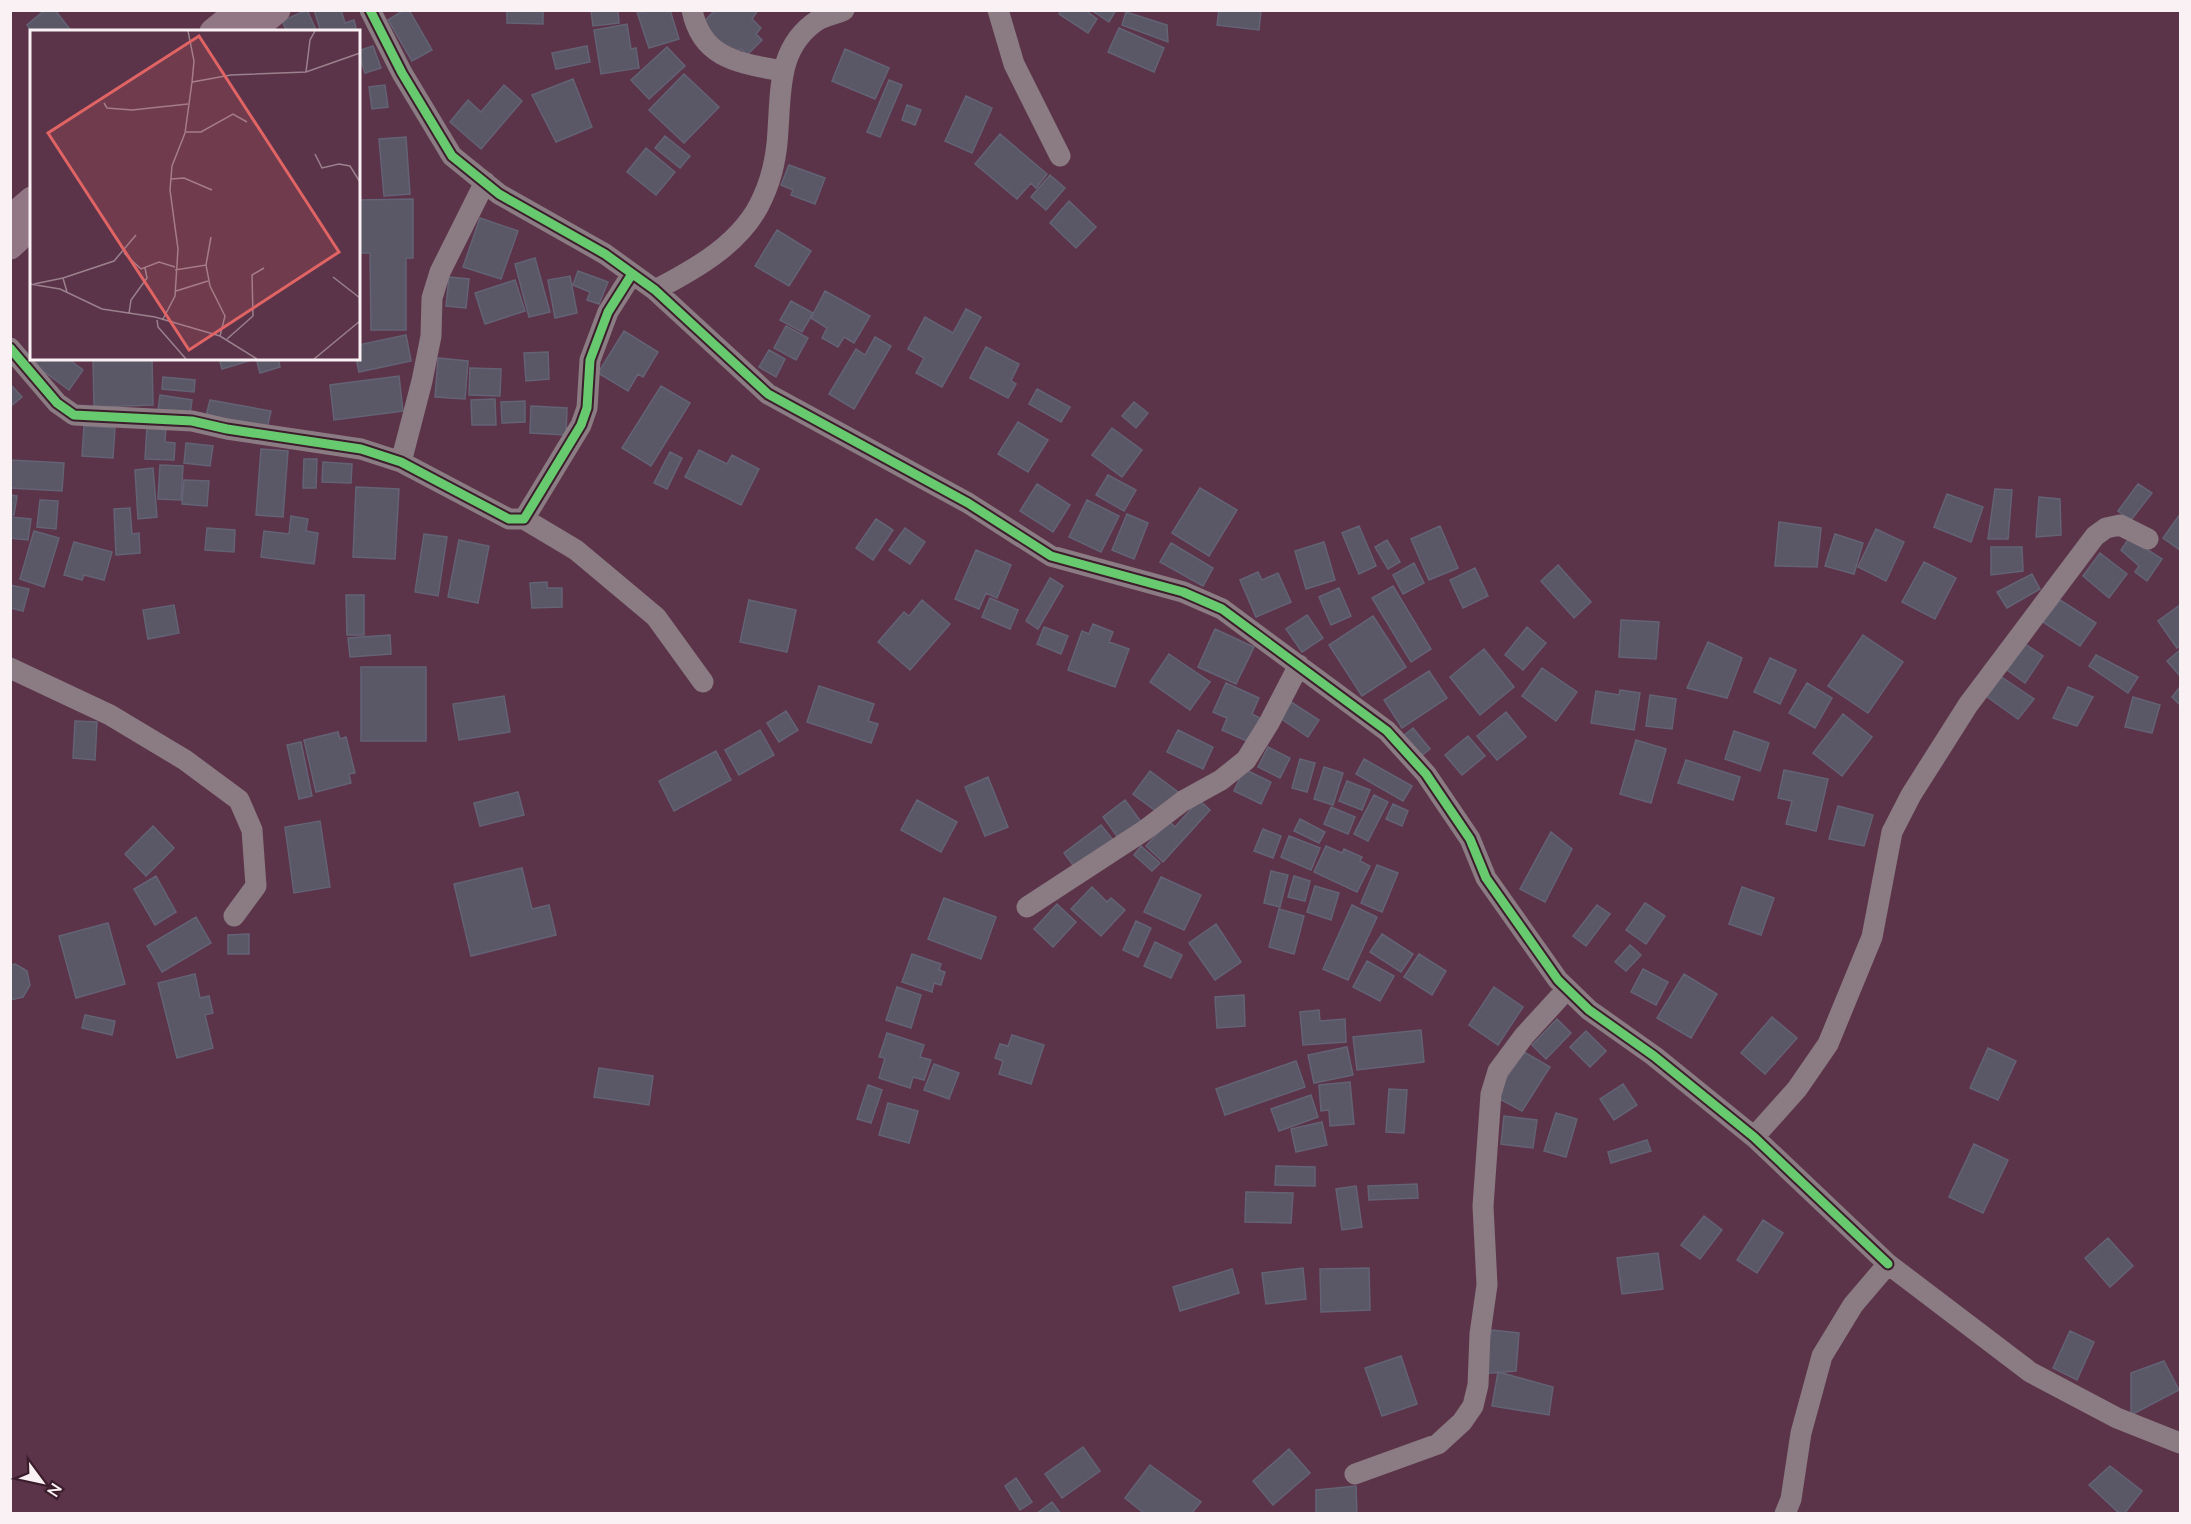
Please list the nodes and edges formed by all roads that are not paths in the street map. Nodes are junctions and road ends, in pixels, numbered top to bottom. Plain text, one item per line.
1 (240, 10) edge
2 (277, 10) edge
3 (370, 10) edge
4 (692, 10) edge
5 (844, 10) edge
6 (998, 10) edge
7 (215, 30) edge
8 (252, 30) edge
9 (782, 71) junction
10 (1060, 156) dead end
11 (485, 182) junction
12 (30, 202) edge
13 (10, 219) edge
14 (30, 228) edge
15 (10, 246) edge
16 (632, 274) junction
17 (655, 290) junction
18 (10, 348) edge
19 (401, 462) junction
20 (524, 519) junction
21 (2148, 539) dead end
22 (1299, 665) junction
23 (10, 668) edge
24 (702, 682) dead end
25 (1027, 907) dead end
26 (234, 916) dead end
27 (1567, 989) junction
28 (1754, 1137) junction
29 (1888, 1264) junction
30 (2181, 1443) edge
31 (1355, 1474) dead end
32 (1785, 1514) edge

1 - 7 main road
2 - 8 main road
3 - 11 street
4 - 9 street
5 - 9 street
6 - 10 street
9 - 17 street
11 - 16 street
11 - 19 street
12 - 13 main road
14 - 15 main road
16 - 17 street
16 - 20 street
17 - 22 street
18 - 19 street
19 - 20 street
20 - 24 street
21 - 28 street
22 - 25 street
22 - 27 street
23 - 26 street
27 - 28 street
27 - 31 street
28 - 29 street
29 - 30 street
29 - 32 street

